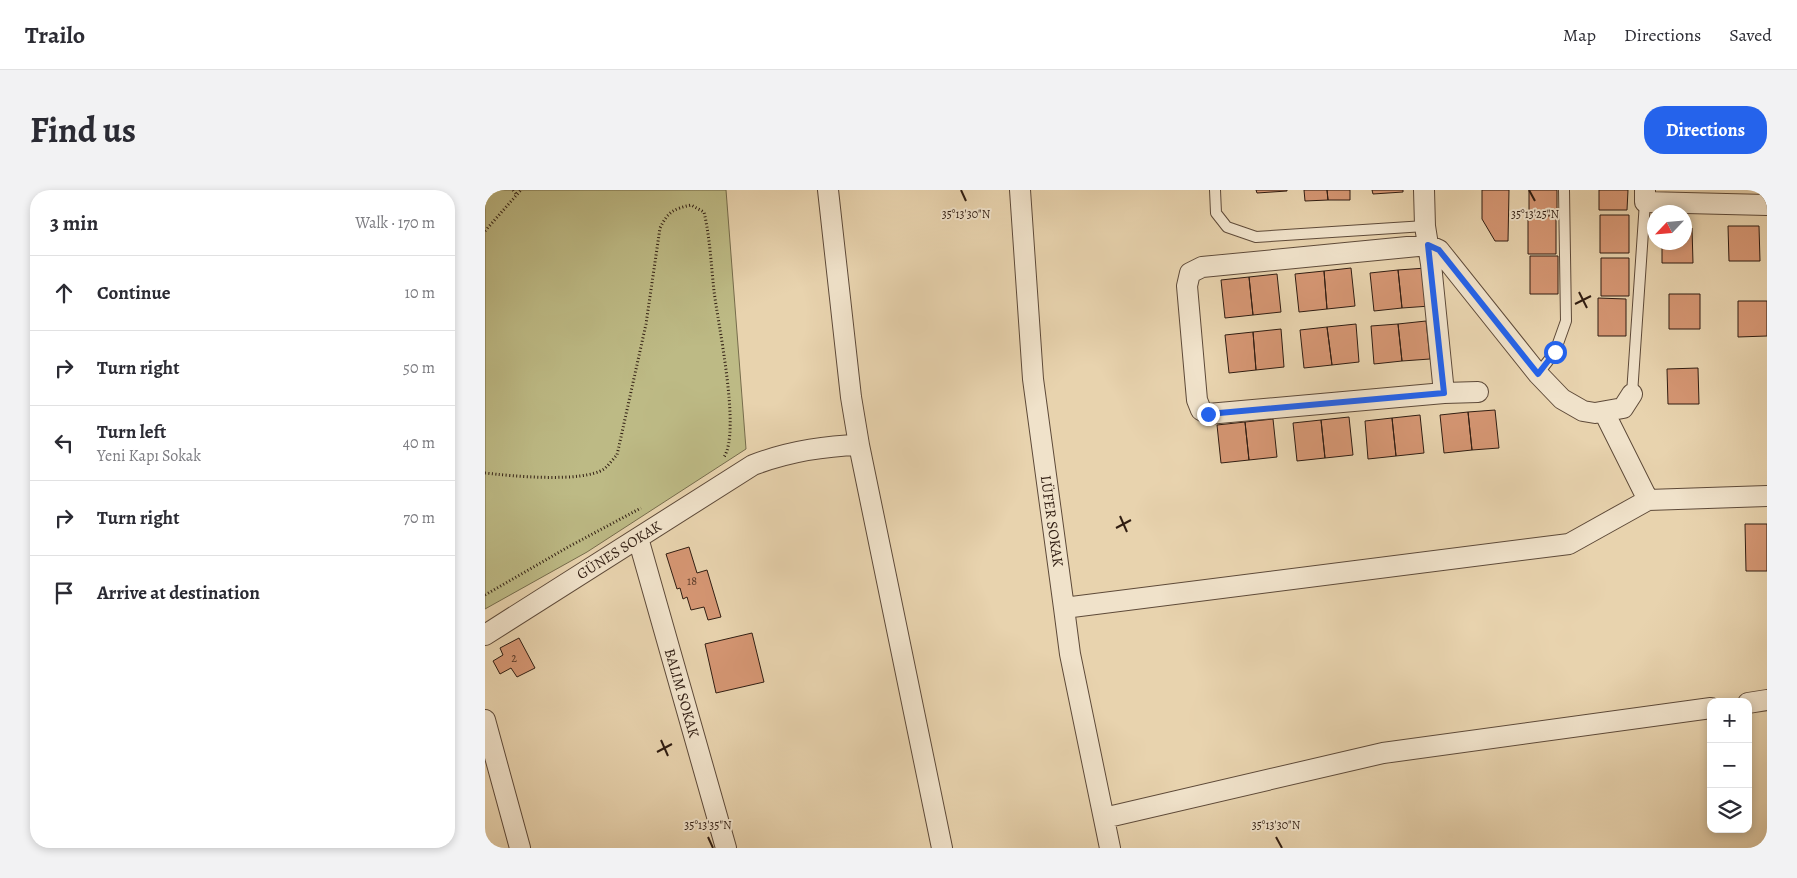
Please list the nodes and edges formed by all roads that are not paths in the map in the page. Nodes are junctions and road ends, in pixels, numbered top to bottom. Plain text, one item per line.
1 (828, 190) edge
2 (1020, 190) edge
3 (1215, 190) edge
4 (1424, 190) edge
5 (1564, 190) edge
6 (1645, 196) edge
7 (1767, 205) edge
8 (1427, 236) junction
9 (1538, 374) junction
10 (1478, 392) dead end
11 (1444, 393) junction
12 (1632, 394) joint
13 (1603, 412) junction
14 (859, 445) junction
15 (1767, 496) edge
16 (1647, 500) junction
17 (638, 538) junction
18 (1064, 608) junction
19 (485, 635) edge
20 (1767, 700) edge
21 (1752, 702) edge
22 (1707, 709) edge
23 (485, 720) edge
24 (1103, 818) junction
25 (520, 848) edge
26 (726, 848) edge
27 (942, 848) edge
28 (1110, 848) edge

1 - 14 street
2 - 18 street, LÜFER SOKAK
3 - 8 lane
4 - 8 street
5 - 9 lane
6 - 7 street
6 - 12 lane
8 - 9 street
8 - 11 street
8 - 11 street
9 - 13 street
10 - 11 street
12 - 13 street
13 - 16 street
14 - 17 street, GÜNES SOKAK
14 - 27 street
15 - 16 street
16 - 18 street
17 - 19 street, GÜNES SOKAK
17 - 26 street
18 - 24 street, LÜFER SOKAK
20 - 21 street
22 - 24 street
23 - 25 street
24 - 28 street, LÜFER SOKAK

